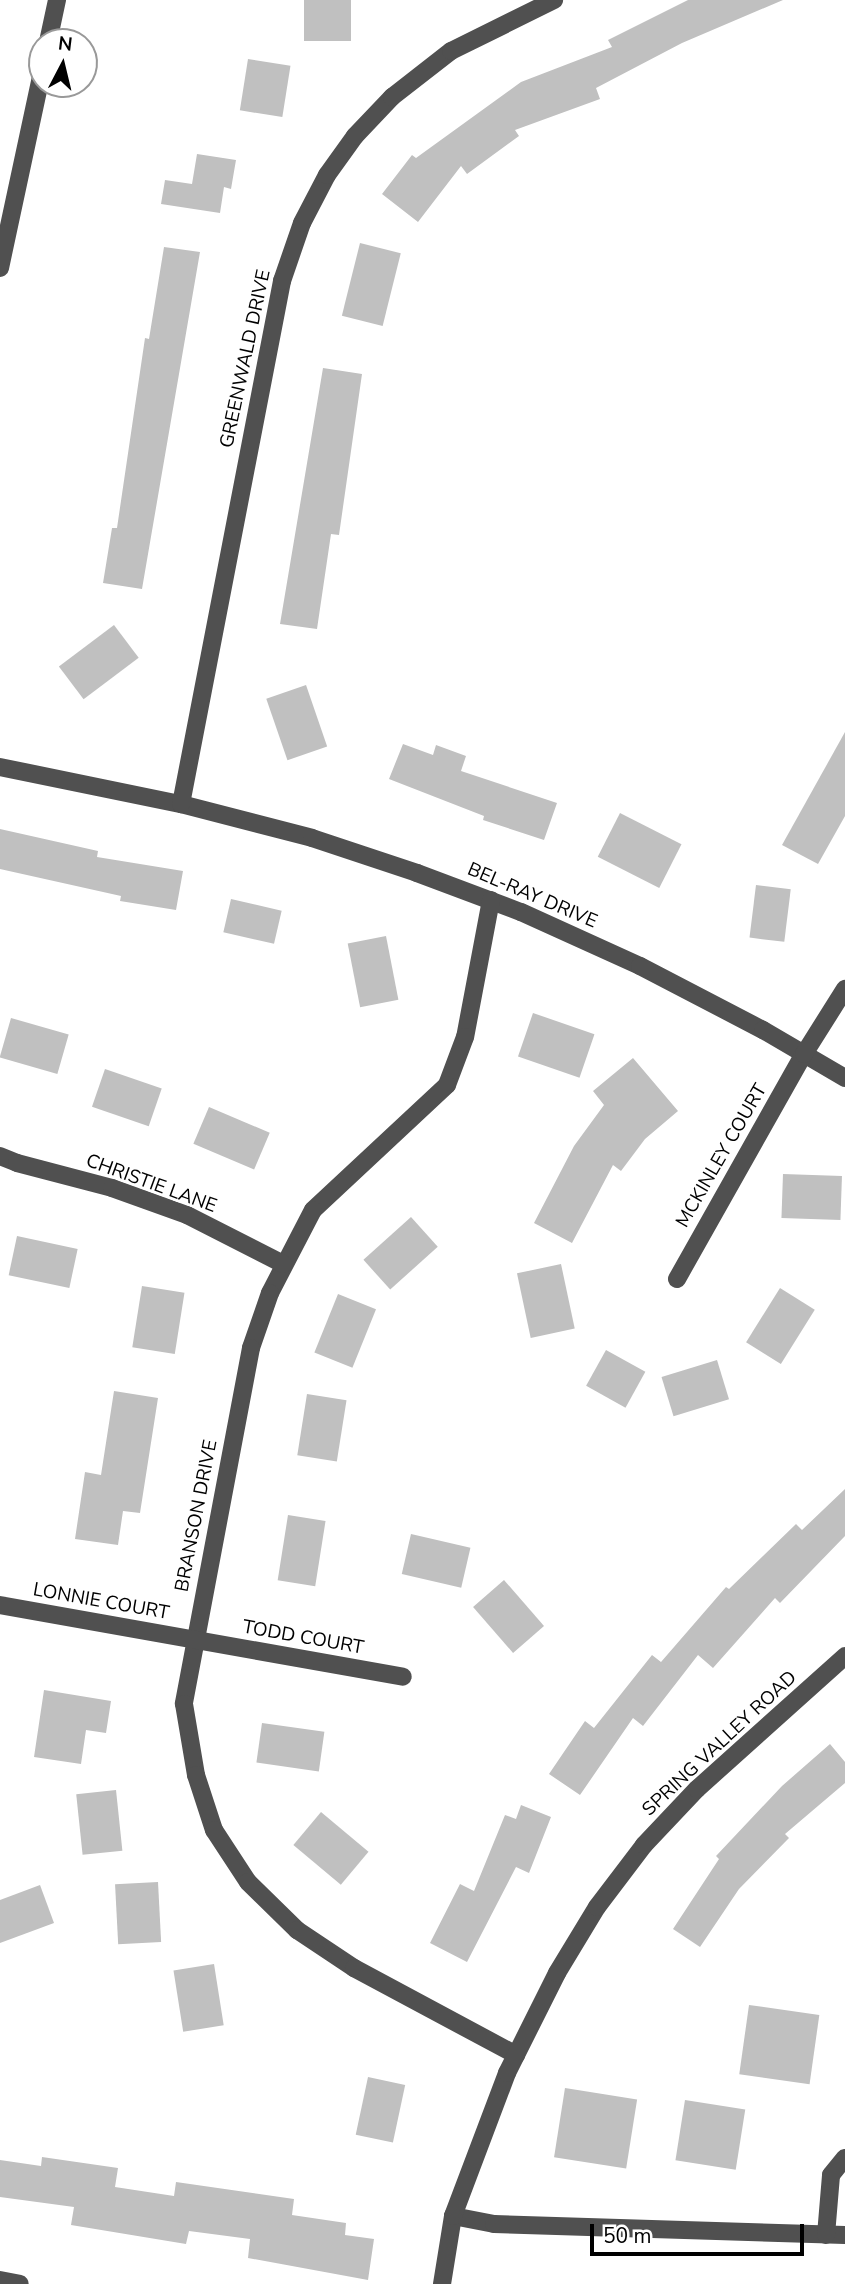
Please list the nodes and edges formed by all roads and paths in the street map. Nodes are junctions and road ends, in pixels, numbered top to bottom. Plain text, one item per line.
1 (57, 0) edge
2 (554, 0) edge
3 (51, 28) edge
4 (36, 98) edge
5 (0, 268) edge
6 (0, 767) edge
7 (181, 804) junction
8 (491, 900) junction
9 (845, 989) edge
10 (804, 1054) junction
11 (845, 1078) edge
12 (0, 1156) edge
13 (283, 1264) junction
14 (677, 1279) dead end
15 (0, 1605) edge
16 (195, 1640) junction
17 (845, 1656) edge
18 (403, 1677) dead end
19 (516, 2055) junction
20 (845, 2158) edge
21 (453, 2216) junction
22 (826, 2235) junction
23 (845, 2235) edge
24 (0, 2280) edge
25 (20, 2284) edge
26 (442, 2284) edge

1 - 3 street
2 - 7 street, GREENWALD DRIVE
4 - 5 street
6 - 7 street, BEL-RAY DRIVE
7 - 8 street, BEL-RAY DRIVE
8 - 10 street, BEL-RAY DRIVE
8 - 13 street, BRANSON DRIVE
9 - 10 street, MCKINLEY COURT
10 - 11 street, BEL-RAY DRIVE
10 - 14 street, MCKINLEY COURT
12 - 13 street, CHRISTIE LANE
13 - 16 street, BRANSON DRIVE
15 - 16 street, LONNIE COURT
16 - 18 street, TODD COURT
16 - 19 street, BRANSON DRIVE
17 - 19 street, SPRING VALLEY ROAD
19 - 21 street, SPRING VALLEY ROAD
20 - 22 street
21 - 22 street
21 - 26 street, SPRING VALLEY ROAD
22 - 23 street
24 - 25 street

